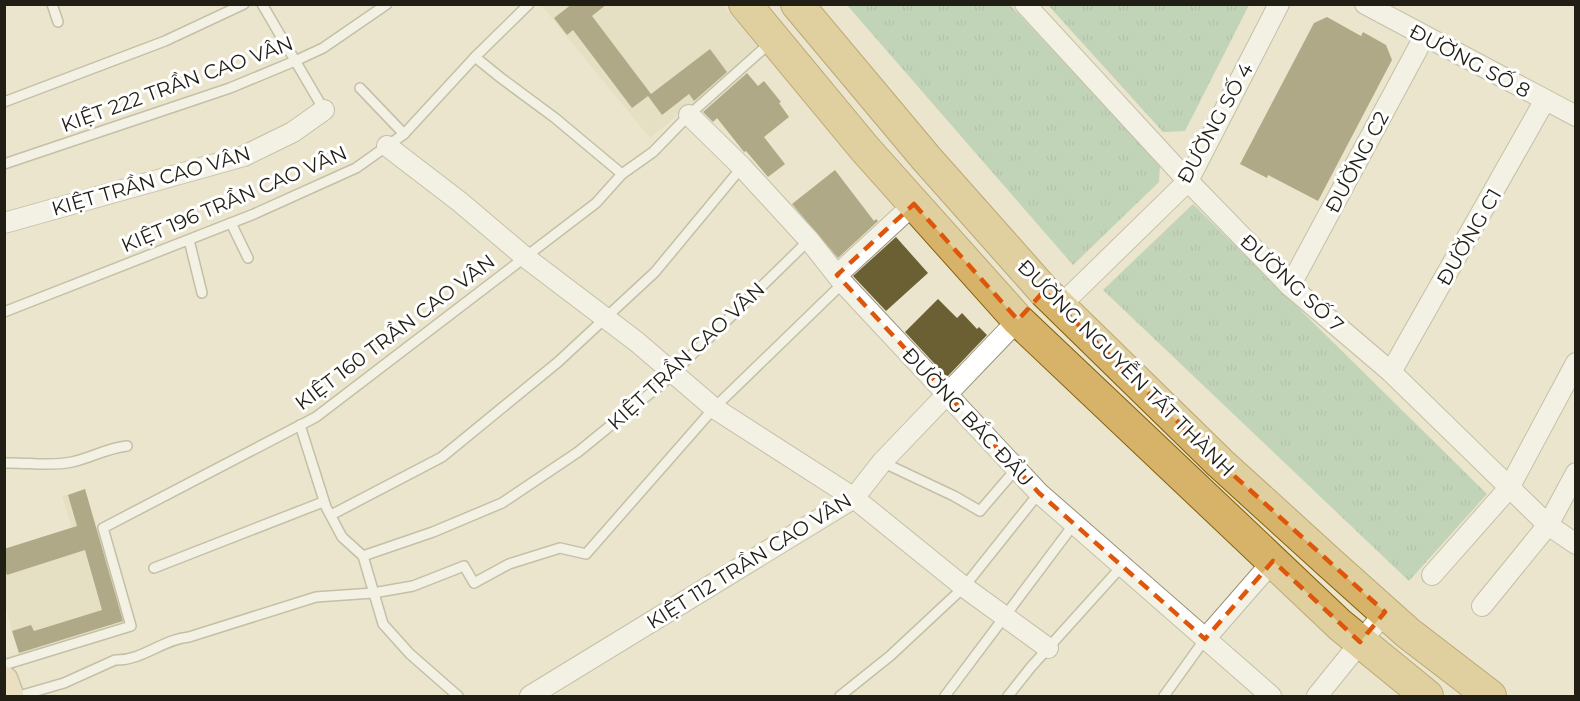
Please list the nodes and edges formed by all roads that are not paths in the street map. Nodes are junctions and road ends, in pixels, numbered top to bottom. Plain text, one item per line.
1 (52, 4) edge
2 (244, 4) edge
3 (262, 4) edge
4 (387, 4) edge
5 (529, 4) edge
6 (745, 4) edge
7 (797, 4) edge
8 (1025, 4) edge
9 (1279, 4) edge
10 (1365, 4) edge
11 (58, 22) dead end
12 (1424, 37) junction
13 (774, 39) junction
14 (475, 57) junction
15 (295, 61) junction
16 (360, 88) dead end
17 (1545, 100) junction
18 (4, 102) edge
19 (324, 110) joint
20 (689, 115) junction
21 (1575, 116) edge
22 (404, 134) junction
23 (387, 146) junction
24 (4, 164) edge
25 (742, 167) junction
26 (622, 174) junction
27 (1188, 181) junction
28 (914, 204) junction
29 (4, 223) edge
30 (231, 223) junction
31 (189, 240) junction
32 (809, 240) junction
33 (525, 257) junction
34 (248, 258) dead end
35 (840, 279) junction
36 (1290, 286) junction
37 (202, 293) dead end
38 (1052, 298) junction
39 (4, 312) edge
40 (604, 319) junction
41 (1018, 320) junction
42 (1575, 363) edge
43 (674, 372) junction
44 (1391, 372) junction
45 (946, 395) junction
46 (714, 408) junction
47 (300, 425) junction
48 (127, 446) dead end
49 (882, 462) junction
50 (4, 463) edge
51 (1016, 469) junction
52 (1575, 473) edge
53 (1509, 488) junction
54 (1039, 493) junction
55 (854, 498) junction
56 (323, 501) junction
57 (331, 515) junction
58 (1074, 524) junction
59 (1548, 525) junction
60 (1575, 544) edge
61 (363, 556) junction
62 (1273, 561) junction
63 (1122, 566) junction
64 (154, 568) dead end
65 (1432, 575) dead end
66 (964, 587) junction
67 (373, 593) junction
68 (1482, 606) dead end
69 (1385, 612) junction
70 (1004, 617) junction
71 (1205, 639) junction
72 (1360, 642) junction
73 (1048, 648) junction
74 (4, 665) edge
75 (4, 680) edge
76 (10, 696) edge
77 (19, 696) edge
78 (458, 696) edge
79 (530, 696) edge
80 (840, 696) edge
81 (945, 696) edge
82 (1008, 696) edge
83 (1164, 696) edge
84 (1271, 696) edge
85 (1317, 696) edge
86 (1427, 696) edge
87 (1490, 696) edge

1 - 11 lane
2 - 18 lane
3 - 15 lane
4 - 15 lane, KIỆT 222 TRẦN CAO VÂN
5 - 14 lane, KIỆT 196 TRẦN CAO VÂN
6 - 13 main road, ĐƯỜNG NGUYỄN TẤT THÀNH
7 - 38 main road, ĐƯỜNG NGUYỄN TẤT THÀNH
8 - 27 street, ĐƯỜNG SỐ 7
9 - 27 street, ĐƯỜNG SỐ 4
10 - 12 street, ĐƯỜNG SỐ 8
12 - 17 street, ĐƯỜNG SỐ 8
12 - 36 street, ĐƯỜNG C2
13 - 20 lane, KIỆT 160 TRẦN CAO VÂN
13 - 28 main road, ĐƯỜNG NGUYỄN TẤT THÀNH
14 - 22 lane, KIỆT 196 TRẦN CAO VÂN
14 - 26 lane
15 - 19 lane
15 - 24 lane, KIỆT 222 TRẦN CAO VÂN
16 - 22 lane
17 - 21 street, ĐƯỜNG SỐ 8
17 - 44 street, ĐƯỜNG C1
19 - 29 street, KIỆT TRẦN CAO VÂN
20 - 25 street, ĐƯỜNG BẮC ĐẨU
20 - 26 lane, KIỆT 160 TRẦN CAO VÂN
22 - 23 lane, KIỆT 196 TRẦN CAO VÂN
23 - 30 lane, KIỆT 196 TRẦN CAO VÂN
23 - 33 street
25 - 32 street, ĐƯỜNG BẮC ĐẨU
25 - 40 lane
26 - 33 lane, KIỆT 160 TRẦN CAO VÂN
27 - 36 street, ĐƯỜNG SỐ 7
27 - 38 street, ĐƯỜNG SỐ 4
28 - 35 street
28 - 41 main road, ĐƯỜNG NGUYỄN TẤT THÀNH
30 - 31 lane, KIỆT 196 TRẦN CAO VÂN
30 - 34 lane
31 - 37 lane
31 - 39 lane, KIỆT 196 TRẦN CAO VÂN
32 - 35 street, ĐƯỜNG BẮC ĐẨU
32 - 43 lane, KIỆT TRẦN CAO VÂN
33 - 40 street
33 - 47 lane, KIỆT 160 TRẦN CAO VÂN
35 - 45 street, ĐƯỜNG BẮC ĐẨU
35 - 46 lane
36 - 44 street, ĐƯỜNG SỐ 7
38 - 41 main road
38 - 69 main road, ĐƯỜNG NGUYỄN TẤT THÀNH
40 - 43 street
40 - 57 lane
41 - 45 street, KIỆT 112 TRẦN CAO VÂN
41 - 62 main road, ĐƯỜNG NGUYỄN TẤT THÀNH
42 - 53 street
43 - 46 street
43 - 61 lane, KIỆT TRẦN CAO VÂN
44 - 53 street, ĐƯỜNG SỐ 7
45 - 49 street, KIỆT 112 TRẦN CAO VÂN
45 - 51 street, ĐƯỜNG BẮC ĐẨU
46 - 55 street
46 - 67 lane
47 - 56 lane
47 - 74 lane, KIỆT 160 TRẦN CAO VÂN
48 - 50 lane
49 - 51 lane
49 - 55 street, KIỆT 112 TRẦN CAO VÂN
51 - 54 street, ĐƯỜNG BẮC ĐẨU
52 - 59 street
53 - 59 street, ĐƯỜNG SỐ 7
53 - 65 street
54 - 58 street, ĐƯỜNG BẮC ĐẨU
54 - 66 lane
55 - 66 street
55 - 79 street, KIỆT 112 TRẦN CAO VÂN
56 - 57 lane
56 - 64 lane
57 - 61 lane
58 - 63 street, ĐƯỜNG BẮC ĐẨU
58 - 70 lane
59 - 60 street, ĐƯỜNG SỐ 7
59 - 68 street
61 - 67 lane
62 - 71 street
62 - 72 main road, ĐƯỜNG NGUYỄN TẤT THÀNH
63 - 71 street, ĐƯỜNG BẮC ĐẨU
63 - 73 lane
66 - 70 street
66 - 80 lane
67 - 77 lane
67 - 78 lane
69 - 72 street
69 - 87 main road, ĐƯỜNG NGUYỄN TẤT THÀNH
70 - 73 street
70 - 81 lane
71 - 83 lane
71 - 84 street, ĐƯỜNG BẮC ĐẨU
72 - 85 street
72 - 86 main road, ĐƯỜNG NGUYỄN TẤT THÀNH
73 - 82 lane
75 - 76 main road

